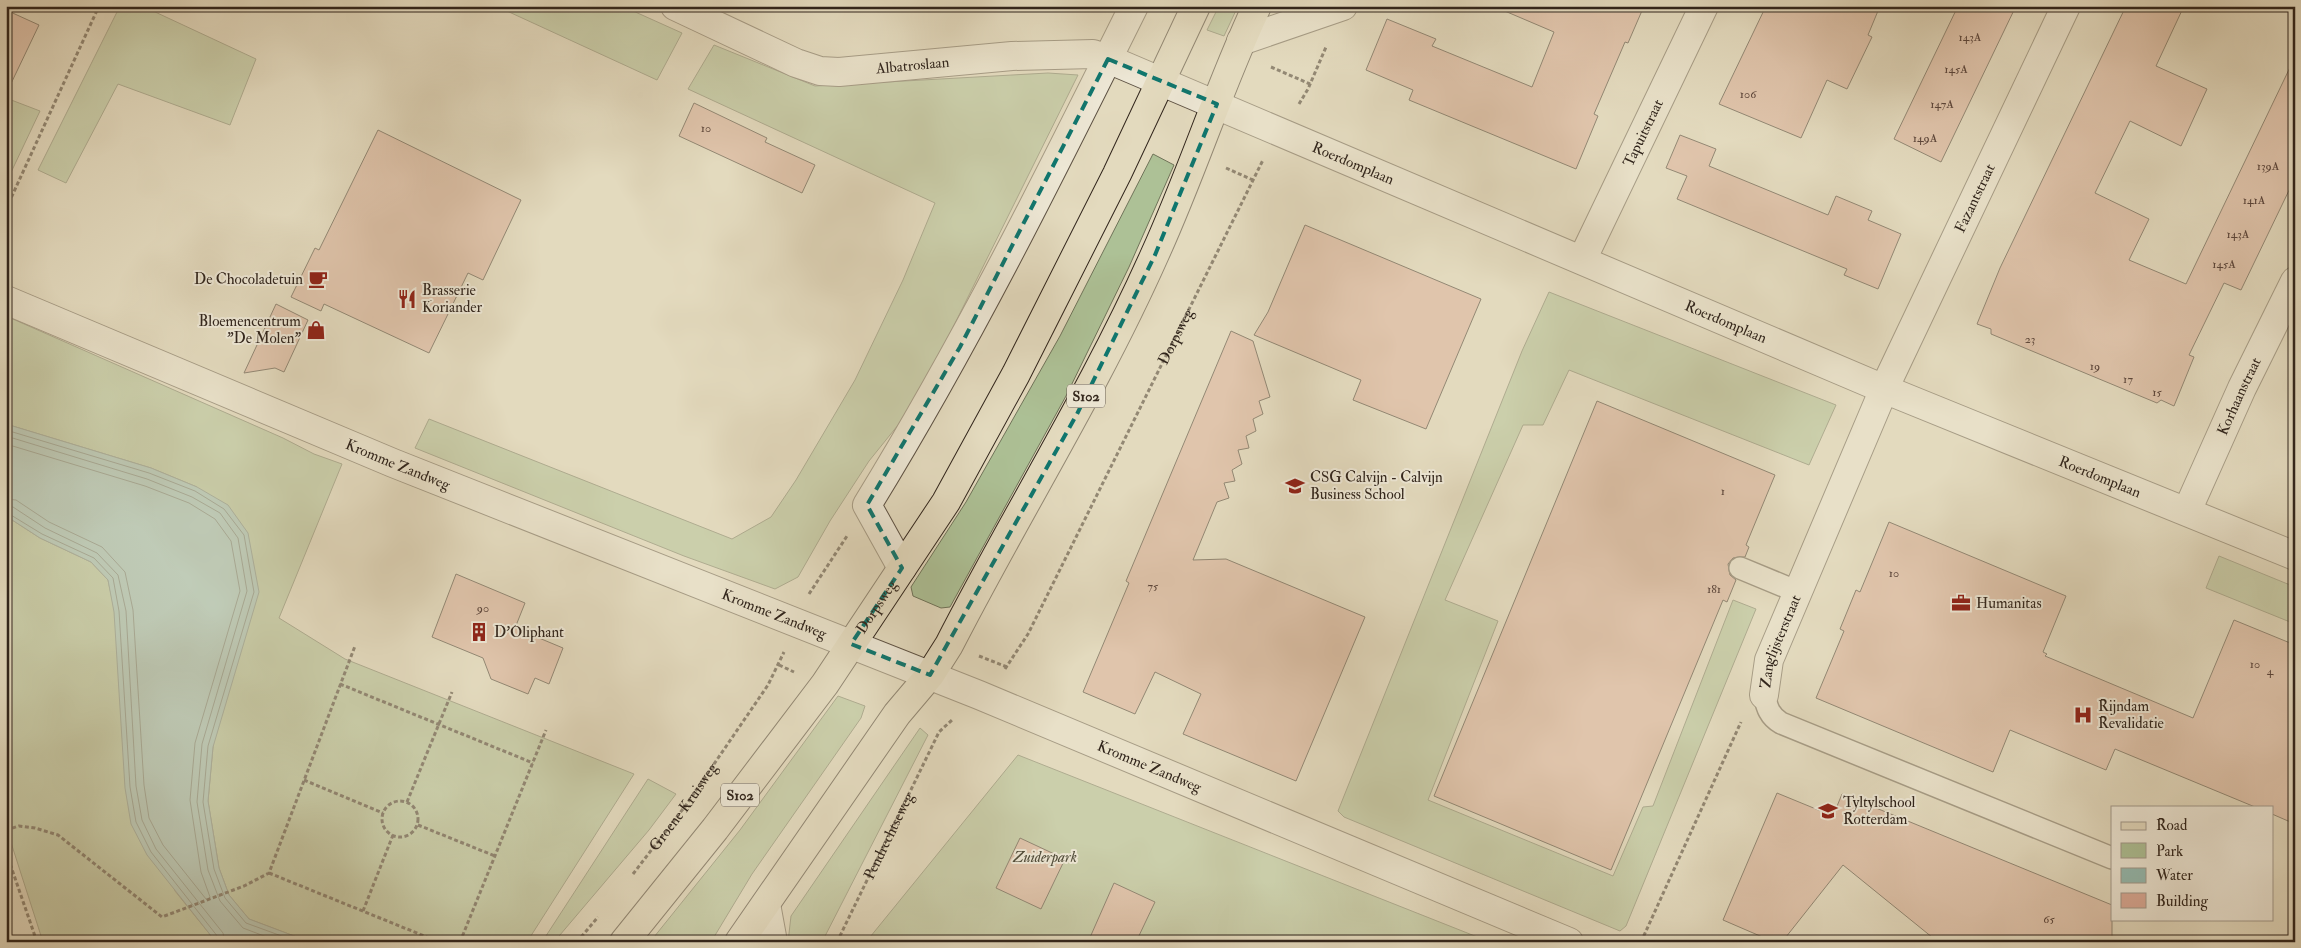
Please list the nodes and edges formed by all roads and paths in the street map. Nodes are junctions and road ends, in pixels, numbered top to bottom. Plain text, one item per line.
1 (99, 6) edge
2 (676, 6) edge
3 (1134, 6) edge
4 (1196, 6) edge
5 (1257, 6) edge
6 (1704, 6) edge
7 (2066, 6) edge
8 (1343, 7) edge
9 (1241, 41) junction
10 (1108, 59) junction
11 (1161, 80) junction
12 (1217, 104) junction
13 (1281, 133) junction
14 (6, 209) edge
15 (1582, 260) junction
16 (2295, 282) edge
17 (6, 300) edge
18 (1884, 389) junction
19 (867, 505) junction
20 (2188, 511) junction
21 (2295, 556) edge
22 (902, 568) junction
23 (1740, 568) dead end
24 (811, 590) dead end
25 (1798, 592) junction
26 (794, 621) junction
27 (851, 644) junction
28 (355, 646) dead end
29 (779, 665) junction
30 (1007, 667) dead end
31 (930, 675) junction
32 (340, 684) junction
33 (825, 684) junction
34 (452, 692) dead end
35 (1764, 695) junction
36 (898, 714) junction
37 (438, 724) junction
38 (546, 730) dead end
39 (533, 762) junction
40 (304, 780) junction
41 (407, 802) junction
42 (383, 813) junction
43 (418, 825) junction
44 (6, 830) edge
45 (393, 835) junction
46 (6, 852) edge
47 (495, 856) junction
48 (2111, 858) edge
49 (269, 873) junction
50 (629, 880) dead end
51 (766, 904) junction
52 (363, 911) junction
53 (600, 915) dead end
54 (37, 942) edge
55 (439, 942) edge
56 (460, 942) edge
57 (577, 942) edge
58 (624, 942) edge
59 (739, 942) edge
60 (773, 942) edge
61 (837, 942) edge
62 (1569, 942) edge
63 (1641, 942) edge

1 - 14 path
2 - 10 street, Albatroslaan
3 - 10 street
4 - 11 main road, Dorpsweg / S102
5 - 9 main road, S102
6 - 15 street, Tapuitstraat
7 - 18 street, Fazantstraat
8 - 9 street
8 - 13 path, Dorpsweg
9 - 12 main road, S102
10 - 11 street, Albatroslaan
10 - 19 street
11 - 12 street, Roerdomplaan
11 - 22 main road, Dorpsweg / S102
12 - 13 street, Roerdomplaan
12 - 31 main road, S102
13 - 15 street, Roerdomplaan
13 - 30 path, Dorpsweg
15 - 18 street, Roerdomplaan
16 - 20 street, Korhaanstraat
17 - 26 street, Kromme Zandweg
18 - 20 street, Roerdomplaan
18 - 25 street, Zanglijsterstraat
19 - 22 street, Dorpsweg
19 - 24 path
20 - 21 street, Roerdomplaan
22 - 27 main road, Dorpsweg / S102
23 - 25 lane
25 - 35 street, Zanglijsterstraat
26 - 27 street, Kromme Zandweg
26 - 29 path, Groene Kruisweg
27 - 31 street, Kromme Zandweg
27 - 33 main road, S102
28 - 32 path
29 - 33 path
29 - 50 path, Groene Kruisweg
31 - 36 main road, S102
31 - 62 street, Kromme Zandweg
32 - 37 path
32 - 40 path
33 - 58 main road, S102
34 - 37 path
35 - 48 lane
35 - 63 path, Zanglijsterstraat
36 - 51 main road, S102
36 - 61 path, Pendrechtseweg
37 - 39 path
37 - 41 path
38 - 39 path
39 - 47 path
40 - 42 path
40 - 49 path
41 - 42 path
41 - 43 path
42 - 45 path
43 - 45 path
43 - 47 path
44 - 49 path
45 - 52 path
46 - 54 path
47 - 56 path
49 - 52 path
51 - 59 main road, S102
51 - 60 street
52 - 55 path
53 - 57 path

